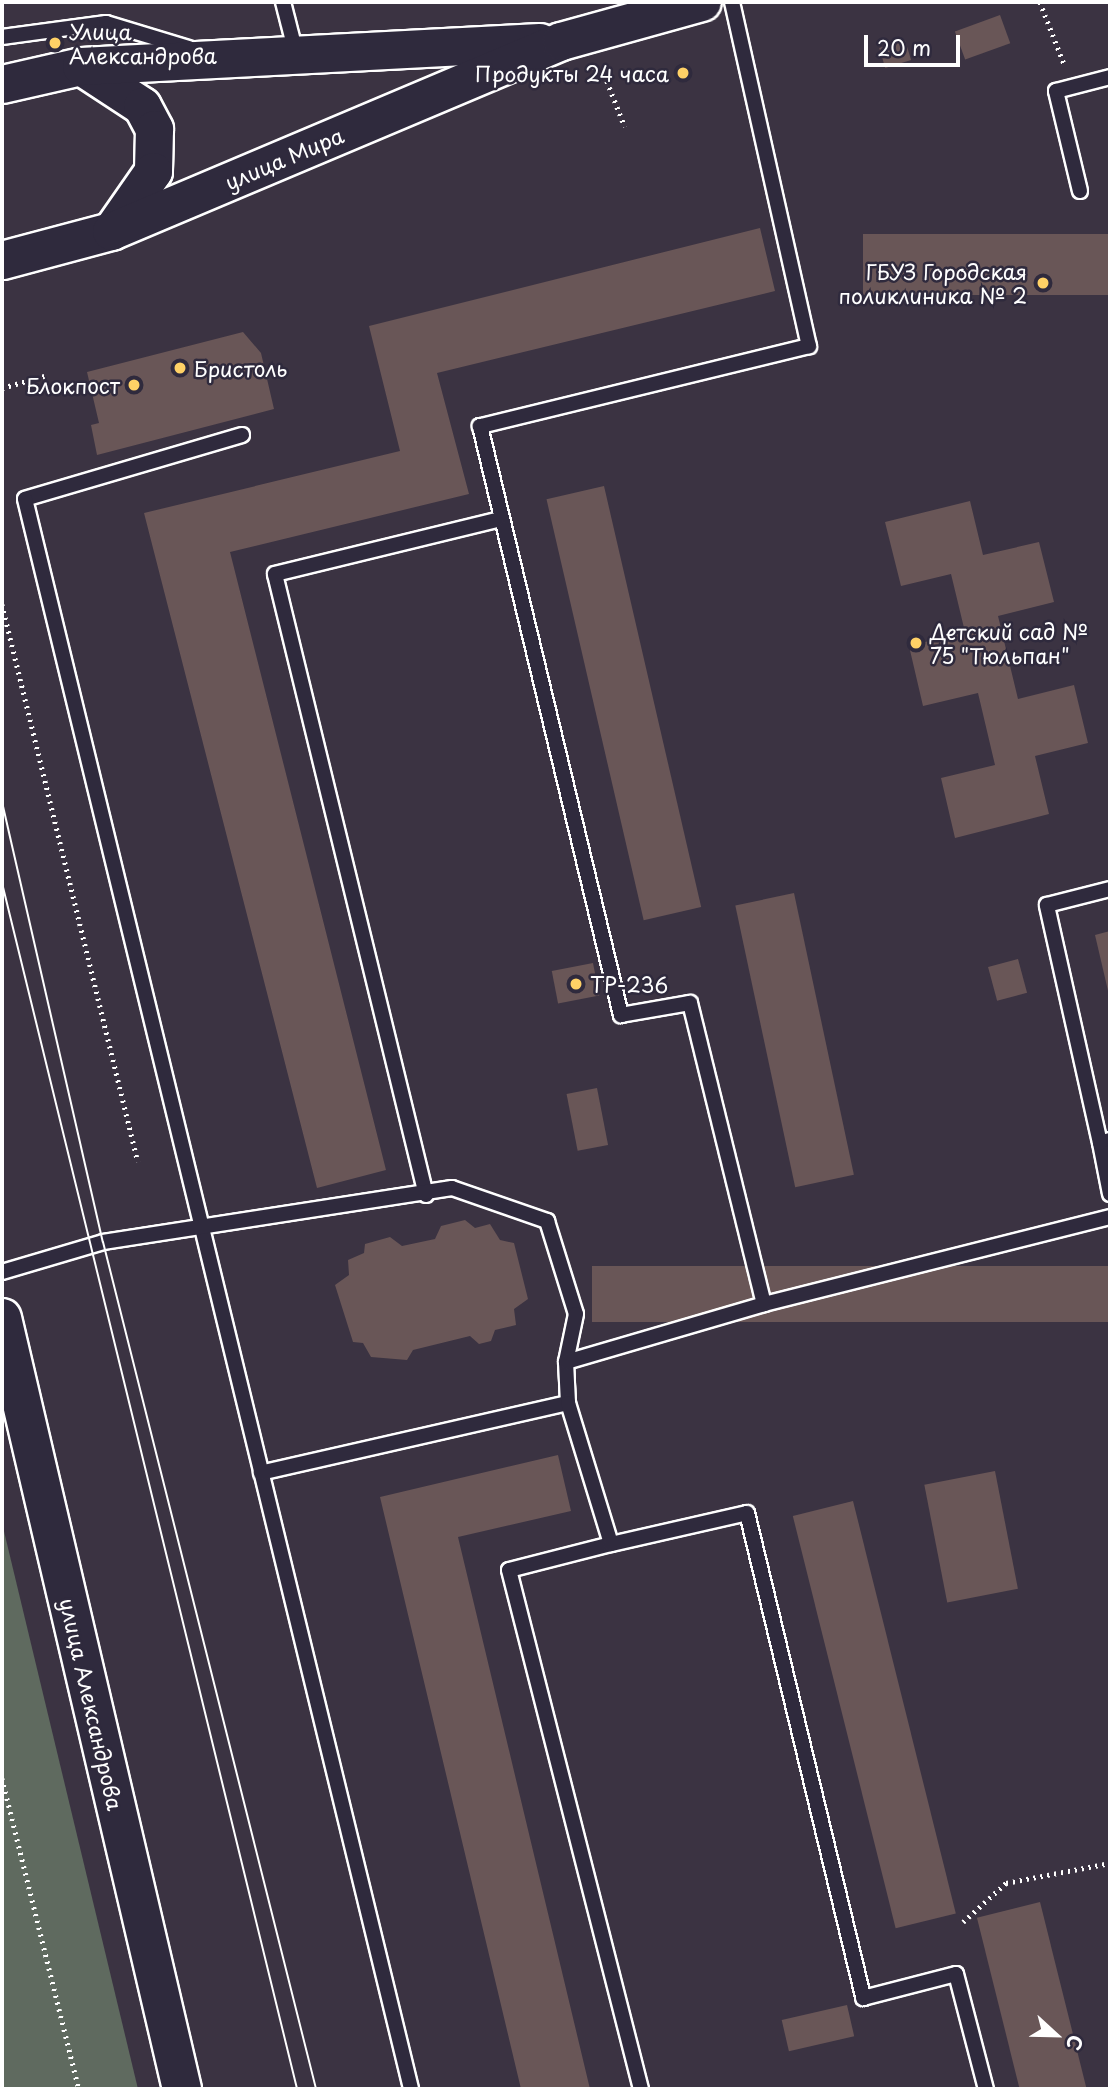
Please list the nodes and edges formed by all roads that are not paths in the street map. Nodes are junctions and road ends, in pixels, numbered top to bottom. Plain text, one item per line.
1 (283, 2) edge
2 (702, 2) edge
3 (732, 2) edge
4 (2, 37) edge
5 (561, 41) junction
6 (296, 52) junction
7 (220, 57) junction
8 (81, 66) junction
9 (1110, 77) edge
10 (2, 84) edge
11 (1080, 191) dead end
12 (111, 231) junction
13 (2, 260) edge
14 (242, 435) dead end
15 (497, 520) junction
16 (1110, 889) edge
17 (1105, 1142) edge
18 (1110, 1194) edge
19 (426, 1195) junction
20 (1110, 1217) edge
21 (199, 1231) junction
22 (2, 1272) edge
23 (764, 1304) junction
24 (2, 1318) edge
25 (566, 1362) junction
26 (568, 1403) junction
27 (261, 1473) junction
28 (611, 1544) junction
29 (182, 2089) edge
30 (411, 2089) edge
31 (641, 2089) edge
32 (986, 2089) edge

1 - 6 lane
2 - 5 street, улица Мира
3 - 15 lane
4 - 7 lane
5 - 6 street, улица Мира
5 - 12 street, улица Мира
6 - 7 street, улица Мира
7 - 8 street, улица Мира
8 - 10 street, улица Мира
8 - 12 street
9 - 11 lane
12 - 13 street, улица Мира
14 - 21 lane
15 - 19 lane
15 - 23 lane
16 - 17 lane
17 - 18 lane
19 - 21 lane
19 - 25 lane
20 - 23 lane
21 - 22 lane
21 - 27 lane
23 - 25 lane
24 - 29 main road, улица Александрова
25 - 26 lane
26 - 27 lane
26 - 28 lane
27 - 30 lane
28 - 31 lane
28 - 32 lane

